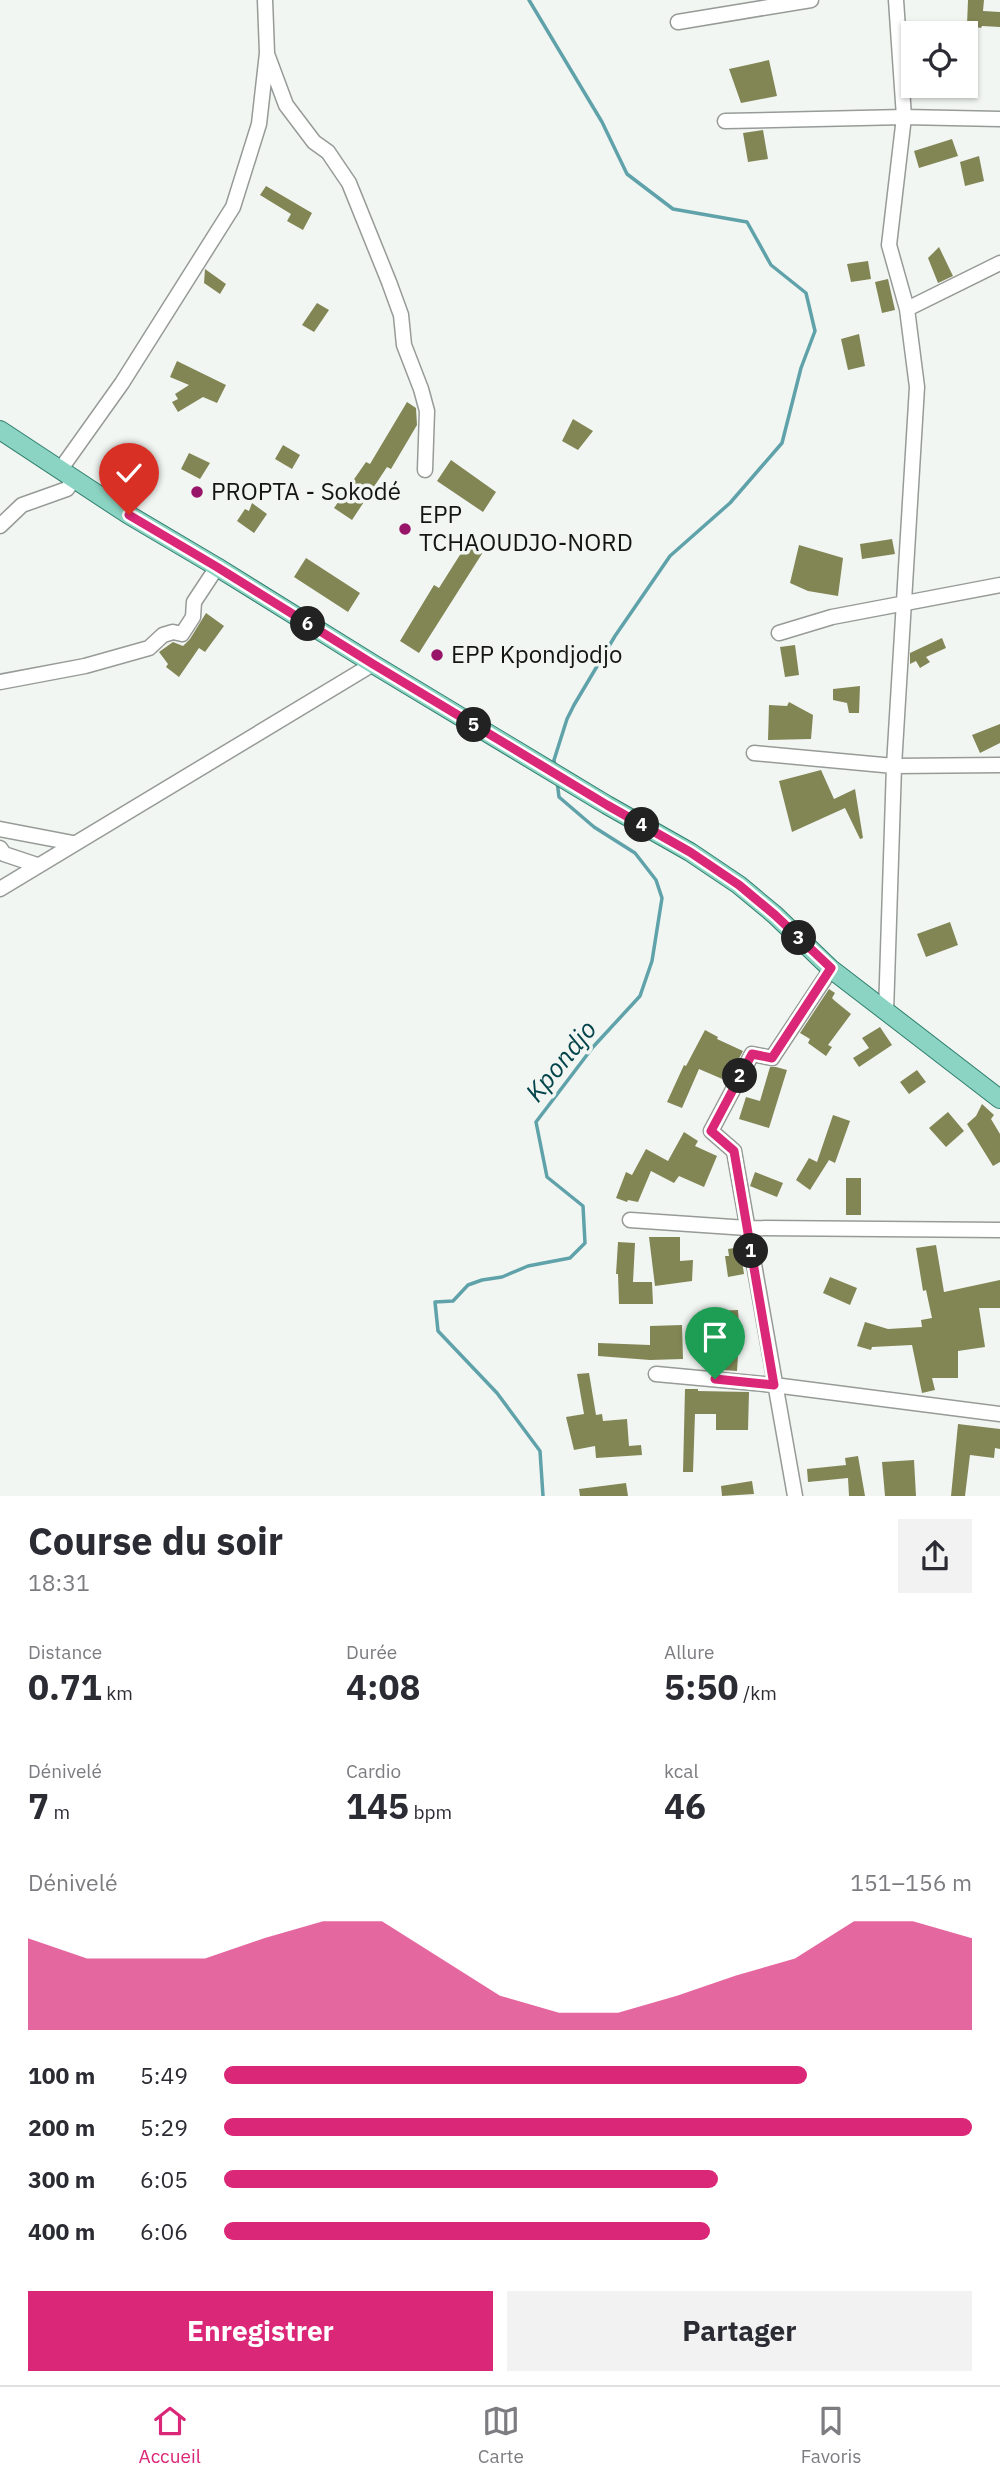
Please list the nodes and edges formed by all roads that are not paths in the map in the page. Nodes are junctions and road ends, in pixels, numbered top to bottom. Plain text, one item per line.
1 (265, 0) edge
2 (811, 0) edge
3 (896, 0) edge
4 (792, 1) edge
5 (678, 22) dead end
6 (267, 53) junction
7 (904, 117) junction
8 (1000, 119) edge
9 (725, 121) dead end
10 (1000, 263) edge
11 (907, 309) junction
12 (0, 430) edge
13 (425, 470) dead end
14 (67, 475) junction
15 (0, 526) edge
16 (217, 567) junction
17 (1000, 585) edge
18 (905, 605) junction
19 (779, 634) dead end
20 (373, 664) junction
21 (0, 682) edge
22 (754, 753) dead end
23 (1000, 765) edge
24 (894, 766) junction
25 (0, 829) edge
26 (73, 843) junction
27 (0, 848) edge
28 (37, 865) junction
29 (0, 889) edge
30 (831, 968) junction
31 (886, 1012) junction
32 (1000, 1099) edge
33 (631, 1220) dead end
34 (747, 1228) junction
35 (1000, 1230) edge
36 (656, 1374) dead end
37 (774, 1385) junction
38 (1000, 1414) edge
39 (795, 1496) edge

1 - 6 street
2 - 4 street
3 - 7 street
4 - 5 street
6 - 13 street
6 - 14 street
7 - 8 street
7 - 9 street
7 - 11 street
10 - 11 street
11 - 18 street
12 - 14 main road
14 - 15 street
14 - 16 main road
16 - 20 main road
16 - 21 street
17 - 18 street
18 - 19 street
18 - 24 street
20 - 26 street
20 - 30 main road
22 - 24 street
23 - 24 street
24 - 31 street
25 - 26 street
26 - 28 street
27 - 28 street
28 - 29 street
30 - 31 main road
30 - 34 street
31 - 32 main road
33 - 34 street
34 - 35 street
34 - 37 street
36 - 37 street
37 - 38 street
37 - 39 street

